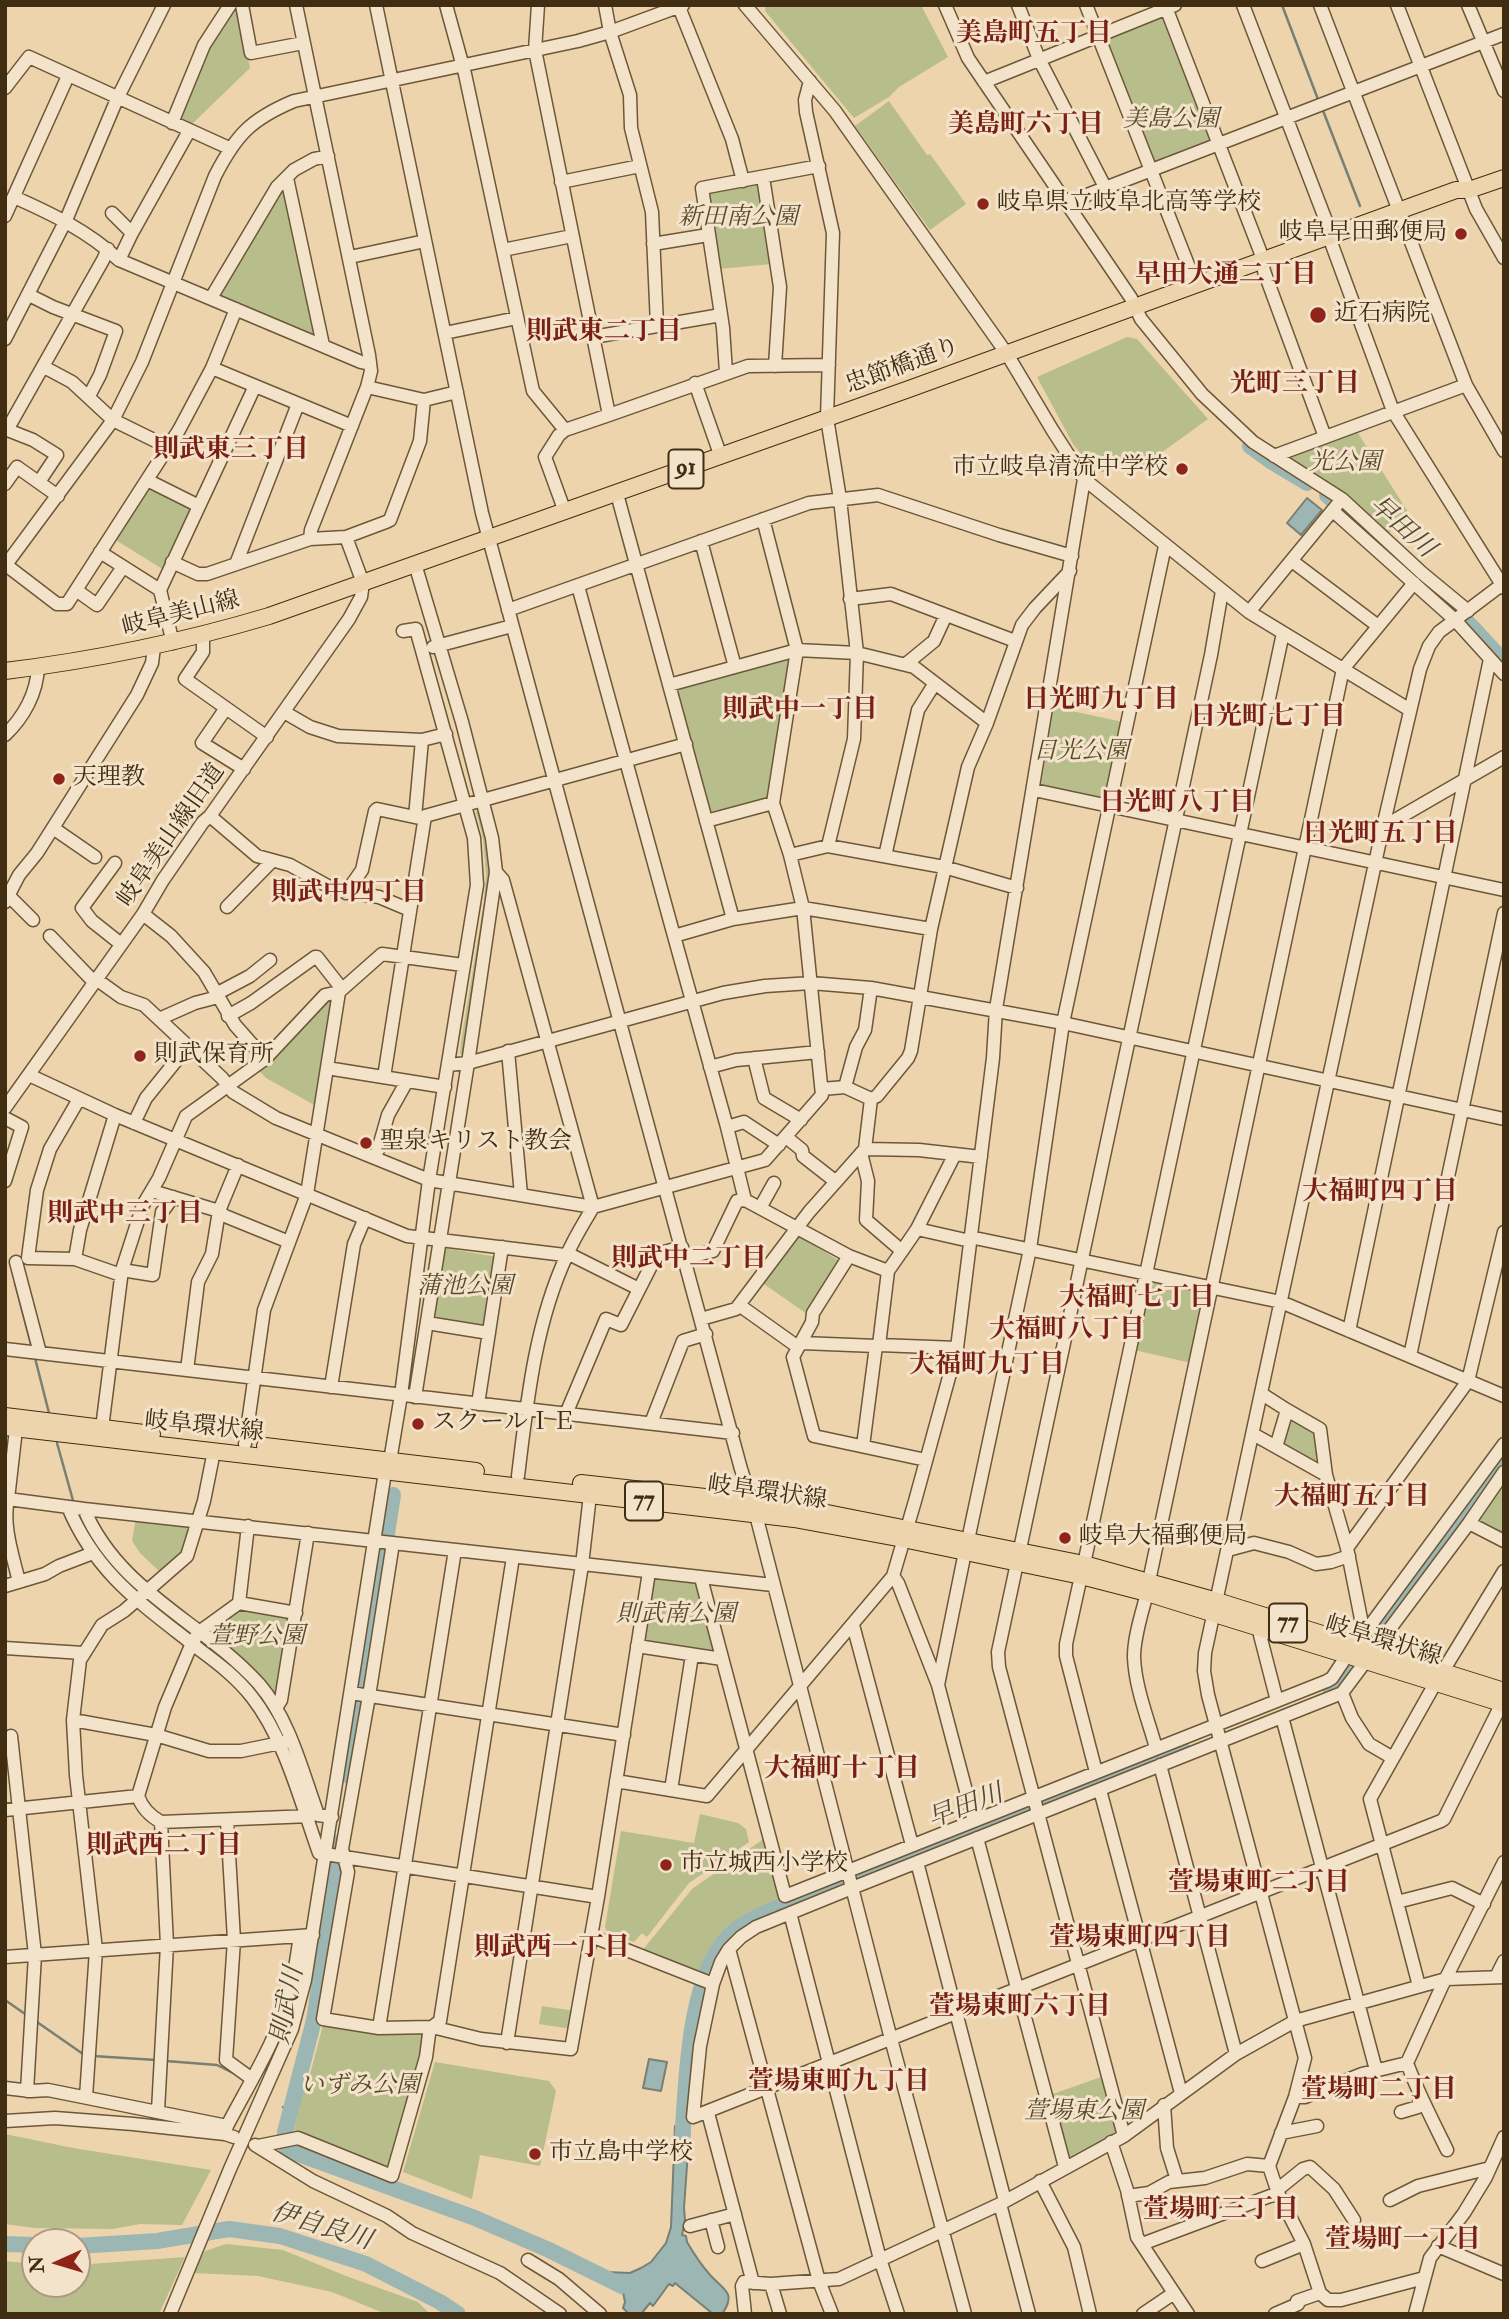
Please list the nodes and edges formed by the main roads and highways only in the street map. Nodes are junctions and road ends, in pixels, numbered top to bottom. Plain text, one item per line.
1 (1504, 169) edge
2 (1504, 177) edge
3 (1463, 187) junction
4 (363, 583) joint
5 (5, 671) edge
6 (9, 1424) edge
7 (388, 1466) junction
8 (754, 1508) junction
9 (1216, 1607) junction
10 (1362, 1650) junction
11 (1503, 1699) edge

1 - 3 main road, 忠節橋通り / 91
2 - 3 main road, 忠節橋通り / 91
3 - 4 main road, 忠節橋通り / 91
4 - 5 main road, 岐阜美山線 / 91
6 - 7 main road, 岐阜環状線 / 77
6 - 7 main road, 岐阜環状線 / 77
7 - 8 main road, 岐阜環状線 / 77
7 - 8 main road, 岐阜環状線 / 77
8 - 9 main road, 岐阜環状線 / 77
9 - 10 main road, 岐阜環状線 / 77
9 - 10 main road, 岐阜環状線 / 77
10 - 11 main road, 岐阜環状線 / 77

